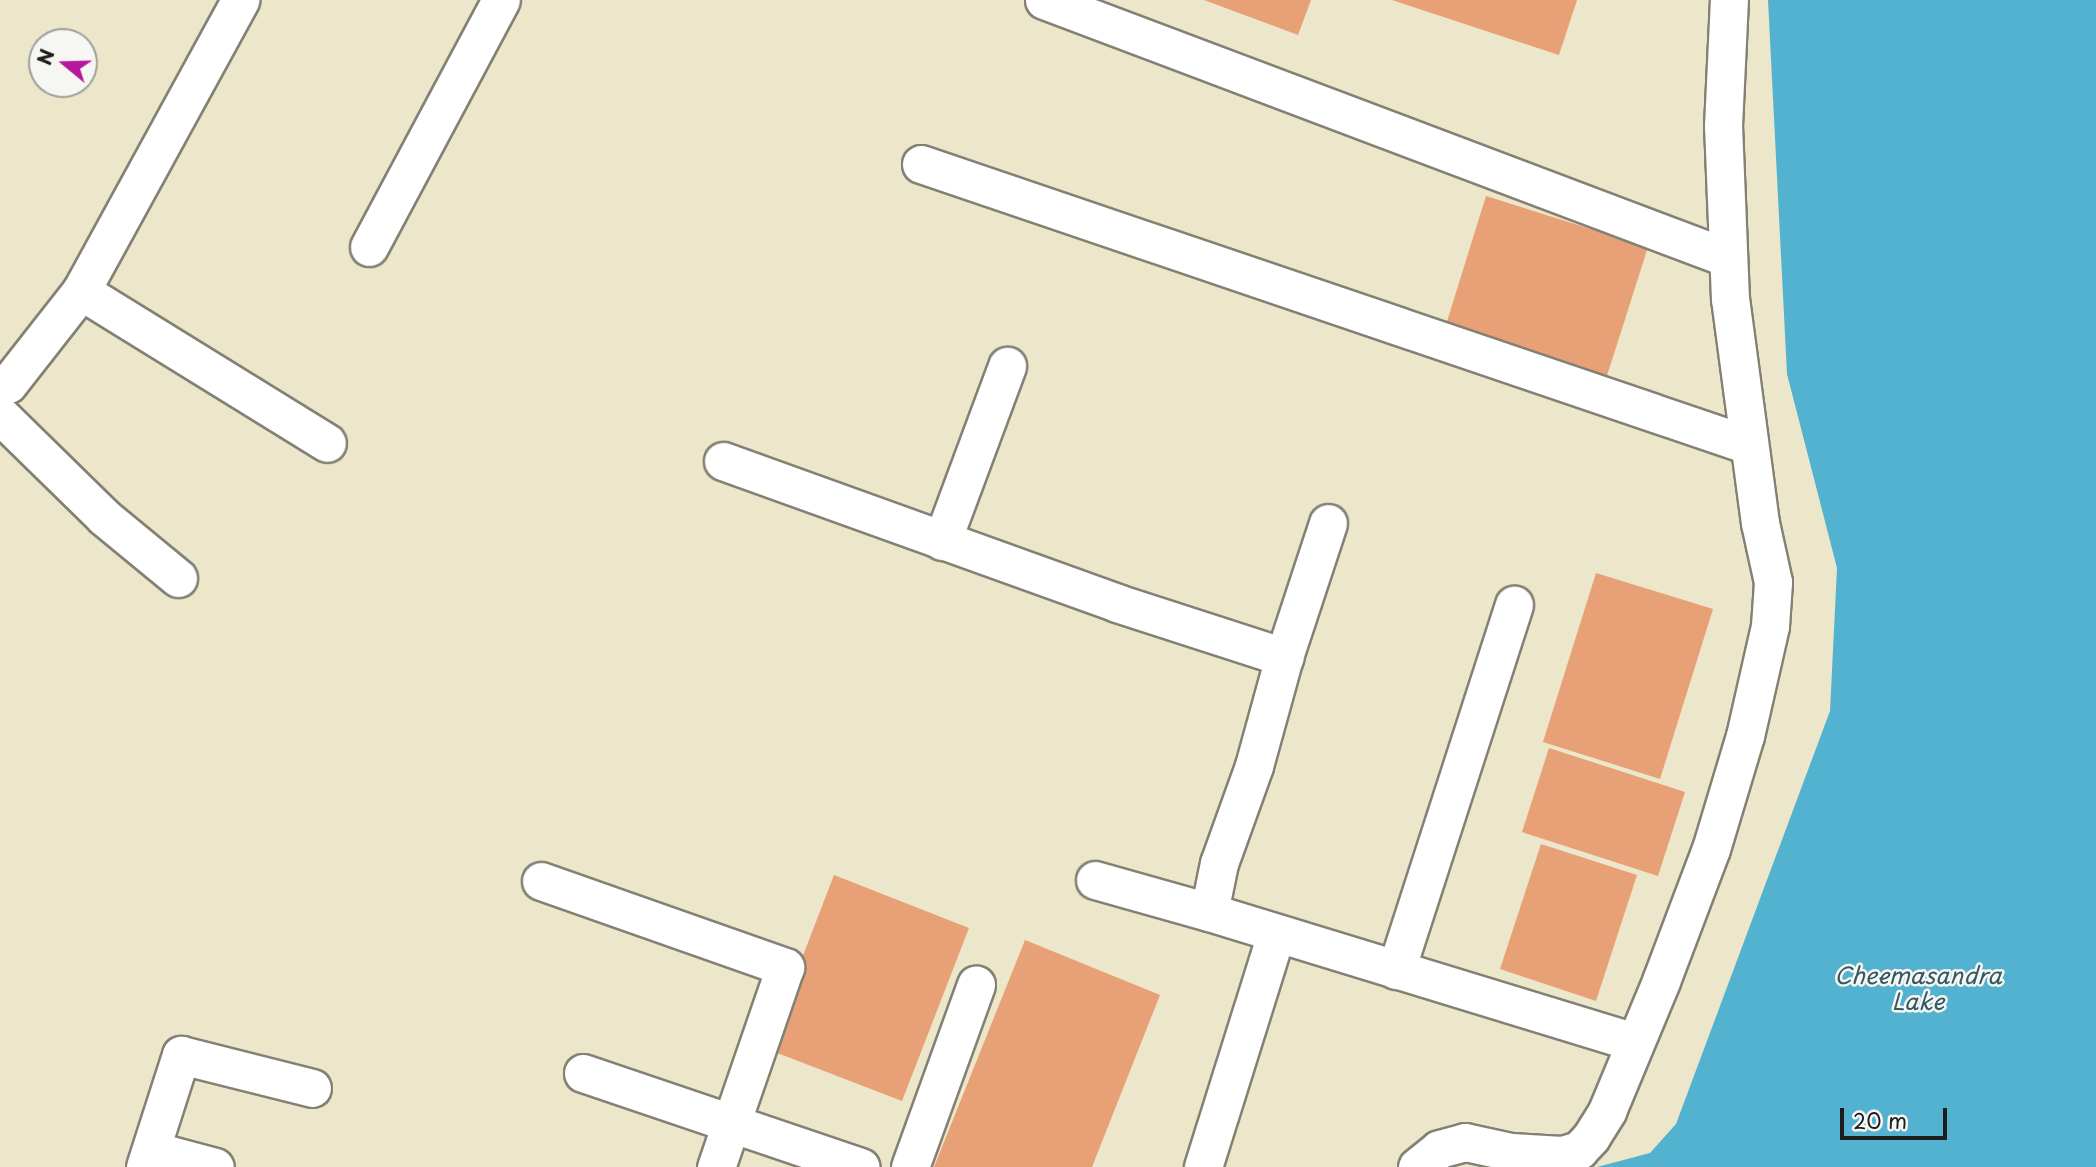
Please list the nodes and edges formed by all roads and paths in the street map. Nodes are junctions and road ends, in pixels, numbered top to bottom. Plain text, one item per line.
1 (240, 0) edge
2 (501, 0) edge
3 (1044, 0) edge
4 (1729, 0) edge
5 (921, 164) dead end
6 (369, 247) dead end
7 (1728, 258) junction
8 (81, 291) junction
9 (1007, 366) dead end
10 (0, 386) edge
11 (0, 415) edge
12 (327, 443) dead end
13 (1749, 445) junction
14 (723, 461) dead end
15 (1328, 523) dead end
16 (942, 541) junction
17 (178, 578) dead end
18 (1514, 605) dead end
19 (1284, 657) junction
20 (1095, 880) dead end
21 (541, 881) dead end
22 (1209, 912) junction
23 (1276, 934) junction
24 (1396, 970) junction
25 (976, 985) dead end
26 (1635, 1042) junction
27 (583, 1073) dead end
28 (312, 1088) dead end
29 (730, 1123) junction
30 (148, 1158) edge
31 (215, 1167) edge
32 (716, 1167) edge
33 (860, 1167) edge
34 (910, 1167) edge
35 (1203, 1167) edge
36 (1417, 1167) edge

1 - 8 street
2 - 6 street
3 - 7 street
4 - 7 street
5 - 13 street
7 - 13 street
8 - 10 street
8 - 12 street
9 - 16 street
11 - 17 street
13 - 26 street
14 - 16 street
15 - 19 street
16 - 19 street
18 - 24 street
19 - 22 street
20 - 22 street
21 - 29 street
22 - 23 street
23 - 24 street
23 - 35 street
24 - 26 street
25 - 34 street
26 - 36 street
27 - 29 street
28 - 30 street
29 - 32 street
29 - 33 street
30 - 31 street

